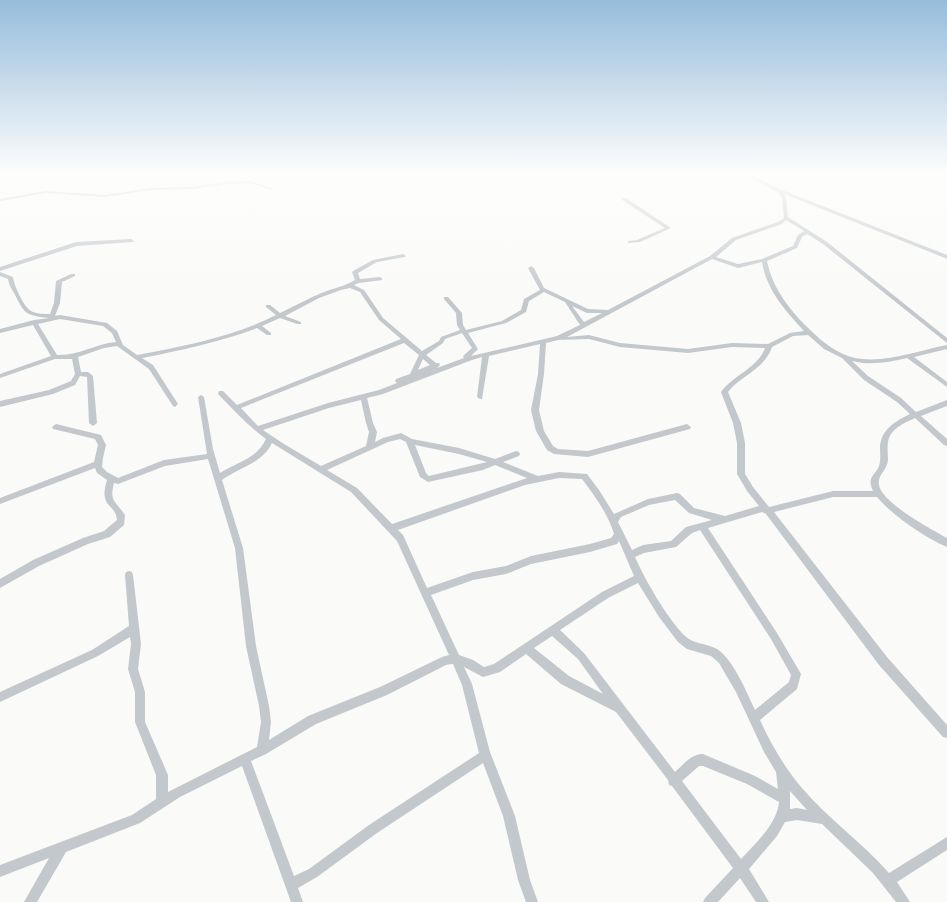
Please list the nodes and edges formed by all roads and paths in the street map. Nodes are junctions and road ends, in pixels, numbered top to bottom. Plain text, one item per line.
1 (647, 214) edge
2 (786, 214) edge
3 (838, 214) edge
4 (786, 218) junction
5 (806, 232) junction
6 (131, 240) dead end
7 (630, 242) dead end
8 (403, 256) dead end
9 (712, 257) junction
10 (947, 257) edge
11 (764, 260) junction
12 (531, 268) dead end
13 (0, 269) edge
14 (0, 274) edge
15 (73, 275) dead end
16 (380, 279) dead end
17 (11, 281) junction
18 (357, 281) junction
19 (2, 284) dead end
20 (347, 287) junction
21 (544, 290) junction
22 (446, 298) dead end
23 (566, 302) junction
24 (268, 306) dead end
25 (610, 311) junction
26 (56, 316) junction
27 (280, 316) junction
28 (34, 322) junction
29 (299, 323) dead end
30 (583, 325) junction
31 (258, 326) junction
32 (0, 331) edge
33 (464, 331) junction
34 (809, 333) junction
35 (269, 334) dead end
36 (405, 339) junction
37 (553, 340) junction
38 (947, 341) edge
39 (543, 342) junction
40 (119, 344) junction
41 (769, 346) junction
42 (947, 347) edge
43 (423, 354) junction
44 (486, 355) junction
45 (75, 356) junction
46 (55, 357) junction
47 (136, 357) junction
48 (844, 357) junction
49 (910, 357) junction
50 (435, 366) junction
51 (78, 374) junction
52 (413, 374) junction
53 (947, 375) edge
54 (0, 376) edge
55 (937, 377) junction
56 (947, 385) edge
57 (381, 392) junction
58 (221, 393) dead end
59 (363, 396) junction
60 (201, 397) dead end
61 (480, 398) dead end
62 (947, 403) edge
63 (0, 404) edge
64 (176, 404) dead end
65 (235, 408) junction
66 (916, 415) junction
67 (93, 423) dead end
68 (56, 427) dead end
69 (687, 427) dead end
70 (257, 429) junction
71 (270, 438) junction
72 (410, 441) junction
73 (947, 444) edge
74 (370, 446) junction
75 (516, 454) dead end
76 (211, 456) junction
77 (499, 462) junction
78 (98, 465) junction
79 (320, 470) junction
80 (111, 478) junction
81 (218, 479) junction
82 (536, 479) junction
83 (879, 494) junction
84 (0, 501) edge
85 (764, 509) junction
86 (724, 519) junction
87 (702, 526) junction
88 (392, 528) junction
89 (617, 529) junction
90 (947, 543) edge
91 (630, 555) junction
92 (129, 575) dead end
93 (639, 578) junction
94 (0, 584) edge
95 (425, 593) junction
96 (134, 629) junction
97 (554, 631) junction
98 (527, 648) junction
99 (455, 658) junction
100 (0, 697) edge
101 (620, 708) junction
102 (754, 718) junction
103 (947, 732) edge
104 (262, 750) junction
105 (486, 755) junction
106 (245, 759) junction
107 (781, 771) junction
108 (673, 781) junction
109 (785, 799) junction
110 (162, 800) junction
111 (781, 817) junction
112 (825, 819) junction
113 (947, 843) edge
114 (61, 848) junction
115 (740, 867) junction
116 (0, 871) edge
117 (889, 880) junction
118 (290, 885) junction
119 (30, 902) edge
120 (297, 902) edge
121 (532, 902) edge
122 (710, 902) edge
123 (763, 902) edge
124 (904, 902) edge

1 - 7 street
2 - 4 street
3 - 10 street
4 - 5 street
4 - 9 street
5 - 11 street
5 - 38 street
6 - 13 street
8 - 18 street
9 - 11 street
9 - 25 street
11 - 34 street
12 - 21 street
14 - 17 street
15 - 26 street
16 - 18 street
17 - 19 street
17 - 26 street
18 - 20 street
20 - 27 street
20 - 36 street
21 - 23 street
21 - 33 street
22 - 33 street
23 - 25 street
23 - 30 street
24 - 27 street
25 - 30 street
26 - 28 street
26 - 40 street
27 - 29 street
27 - 31 street
28 - 32 street
28 - 46 street
30 - 37 street
31 - 35 street
31 - 47 street
33 - 43 street
33 - 50 street
34 - 41 street
34 - 48 street
36 - 43 street
36 - 65 street
37 - 39 street
37 - 41 street
39 - 44 street
39 - 69 street
40 - 45 street
40 - 47 street
41 - 85 street
42 - 49 street
43 - 50 street
43 - 52 street
44 - 57 street
44 - 61 street
45 - 46 street
45 - 51 street
46 - 54 street
47 - 64 street
48 - 49 street
48 - 66 street
49 - 55 street
50 - 52 street
51 - 63 street
51 - 67 street
52 - 57 street
53 - 55 street
55 - 56 street
57 - 59 street
58 - 65 street
59 - 70 street
59 - 74 street
60 - 76 street
62 - 66 street
65 - 70 street
66 - 73 street
66 - 83 street
68 - 78 street
70 - 71 street
71 - 79 street
71 - 81 street
72 - 74 street
72 - 77 street
72 - 77 street
74 - 79 street
75 - 77 street
76 - 80 street
76 - 81 street
77 - 82 street
78 - 80 street
78 - 84 street
79 - 88 street
80 - 94 street
81 - 104 street
82 - 88 street
82 - 89 street
83 - 85 street
83 - 90 street
85 - 86 street
85 - 103 street
86 - 87 street
86 - 89 street
87 - 91 street
87 - 102 street
88 - 95 street
89 - 91 street
89 - 95 street
91 - 93 street
92 - 96 street
93 - 97 street
93 - 102 street
95 - 99 street
96 - 100 street
96 - 110 street
97 - 98 street
97 - 101 street
98 - 99 street
98 - 101 street
99 - 104 street
99 - 105 street
101 - 108 street
102 - 107 street
104 - 106 street
105 - 118 street
105 - 121 street
106 - 110 street
106 - 118 street
107 - 109 street
107 - 112 street
108 - 109 street
108 - 115 street
109 - 111 street
110 - 114 street
111 - 112 street
111 - 115 street
112 - 117 street
113 - 117 street
114 - 116 street
114 - 119 street
115 - 122 street
115 - 123 street
117 - 124 street
118 - 120 street

